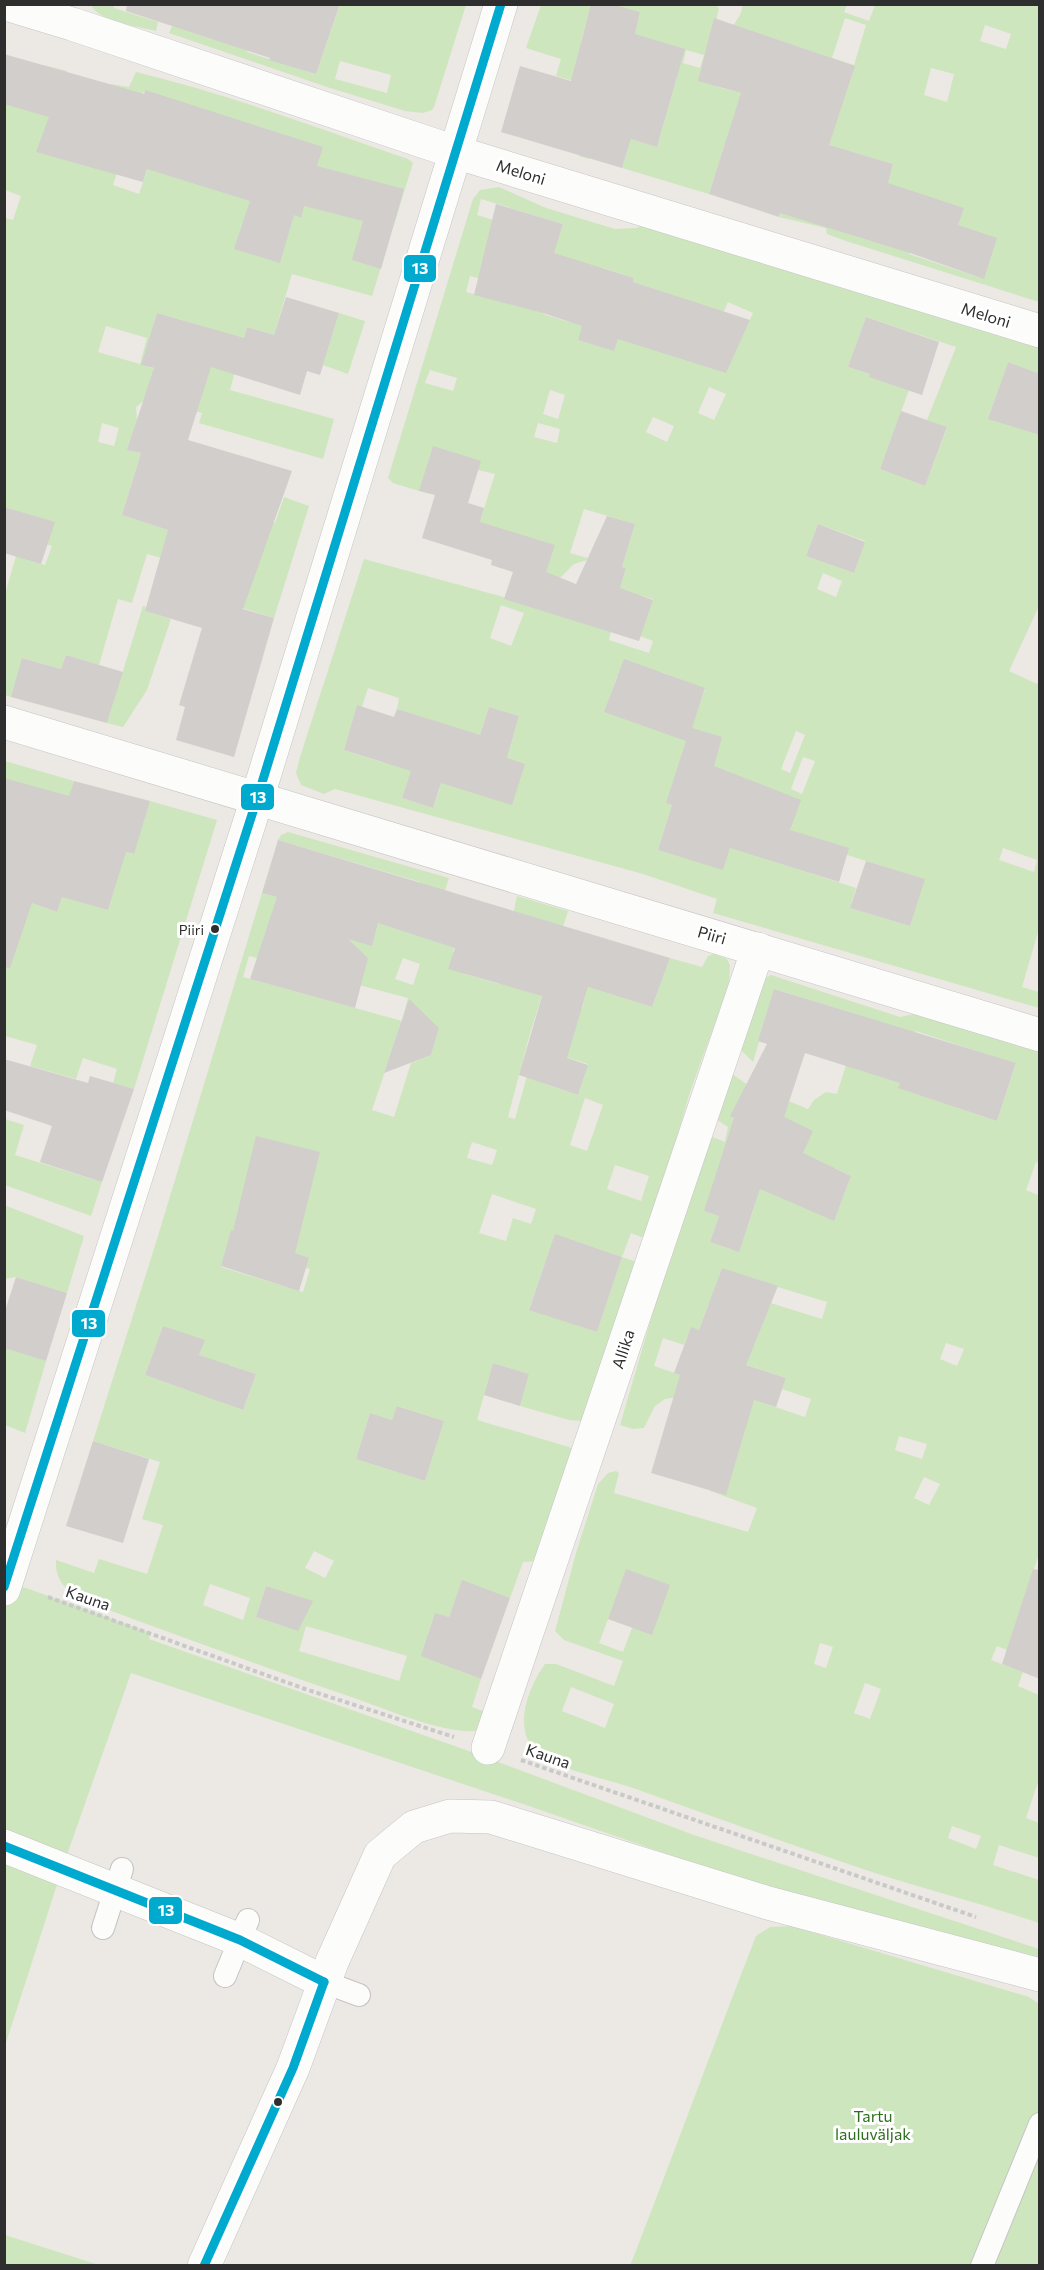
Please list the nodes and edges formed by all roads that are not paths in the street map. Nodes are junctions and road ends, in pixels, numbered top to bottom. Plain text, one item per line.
1 (6, 4) edge
2 (501, 4) edge
3 (75, 14) edge
4 (455, 152) junction
5 (1040, 332) edge
6 (4, 722) edge
7 (256, 799) junction
8 (758, 949) junction
9 (1040, 1035) edge
10 (5, 1586) edge
11 (489, 1748) road end
12 (4, 1846) edge
13 (119, 1879) junction
14 (103, 1928) dead end
15 (244, 1930) junction
16 (1040, 1975) edge
17 (225, 1976) dead end
18 (324, 1982) junction
19 (359, 1995) dead end
20 (1040, 2124) edge
21 (204, 2265) edge
22 (982, 2265) edge

1 - 3 street, Meloni
2 - 4 street
3 - 4 street, Meloni
4 - 5 street, Meloni
4 - 7 street
6 - 7 street, Piiri
7 - 8 street, Piiri
7 - 10 street
8 - 9 street, Piiri
8 - 11 street, Allika
12 - 13 street
13 - 14 lane
13 - 15 street
15 - 17 lane
15 - 18 street
16 - 18 street
18 - 19 lane
18 - 21 street
20 - 22 lane

